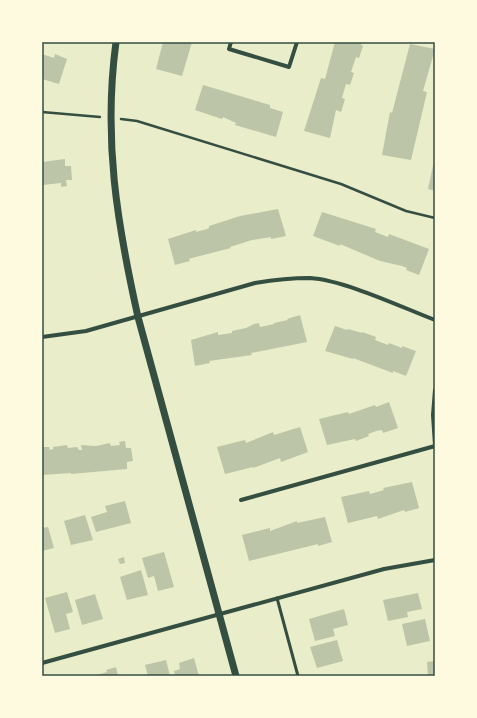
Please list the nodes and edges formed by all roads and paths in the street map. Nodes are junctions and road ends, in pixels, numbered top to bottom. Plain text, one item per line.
1 (116, 42) edge
2 (231, 42) edge
3 (296, 42) edge
4 (42, 112) edge
5 (110, 118) junction
6 (435, 218) edge
7 (138, 317) junction
8 (435, 320) edge
9 (42, 338) edge
10 (435, 390) edge
11 (435, 446) edge
12 (241, 500) dead end
13 (435, 560) edge
14 (277, 598) junction
15 (219, 614) junction
16 (42, 663) edge
17 (236, 676) edge
18 (298, 676) edge

1 - 5 street
2 - 3 street
4 - 5 path
5 - 6 path
5 - 7 street
7 - 8 street
7 - 9 street
7 - 15 street
10 - 11 street
11 - 12 street
13 - 14 street
14 - 15 street
14 - 18 lane
15 - 16 street
15 - 17 street

